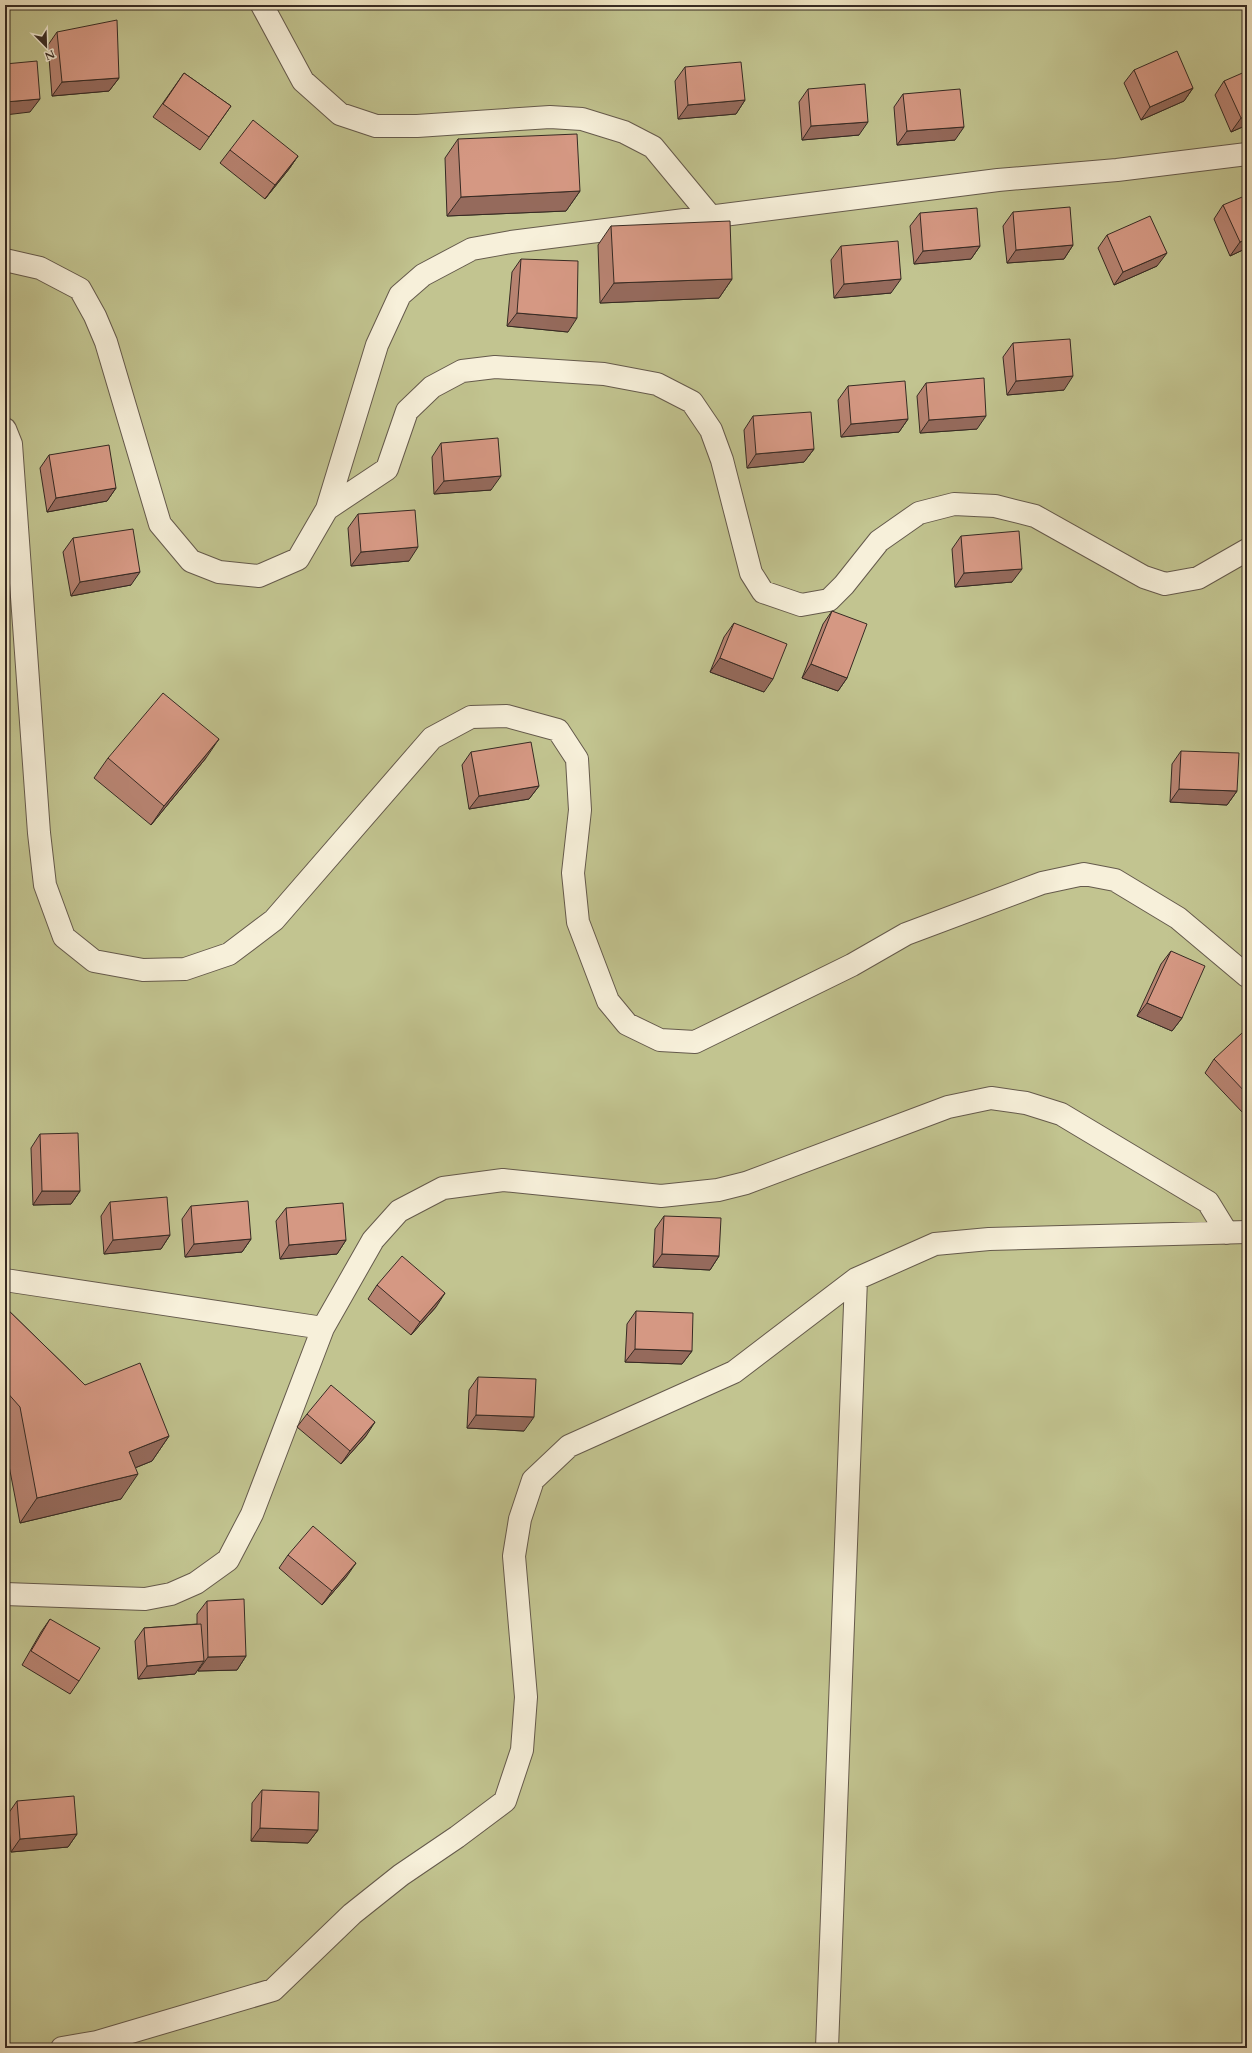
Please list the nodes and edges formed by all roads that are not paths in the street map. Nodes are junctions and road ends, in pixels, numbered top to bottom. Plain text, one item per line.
1 (262, 5) edge
2 (1247, 154) edge
3 (711, 217) junction
4 (5, 260) edge
5 (5, 430) edge
6 (327, 509) junction
7 (1247, 550) edge
8 (1247, 976) edge
9 (1237, 1232) edge
10 (856, 1279) junction
11 (5, 1280) edge
12 (323, 1328) junction
13 (5, 1594) edge
14 (62, 2048) edge
15 (827, 2048) edge

1 - 3 street
2 - 3 street
3 - 6 street
4 - 6 street
5 - 8 street
6 - 7 street
9 - 10 street
9 - 12 street
10 - 14 street
10 - 15 street
11 - 12 street
12 - 13 street

